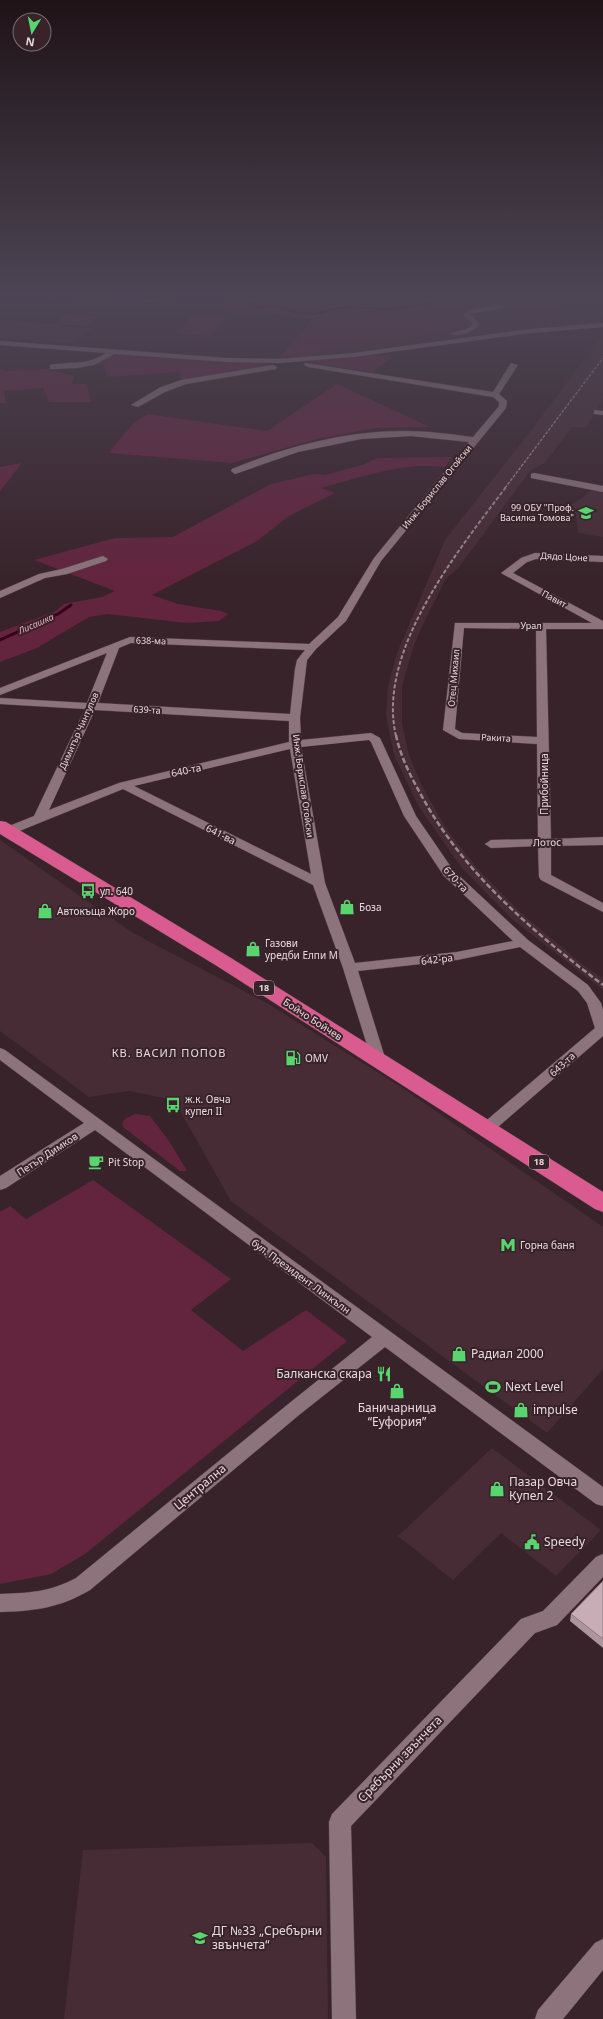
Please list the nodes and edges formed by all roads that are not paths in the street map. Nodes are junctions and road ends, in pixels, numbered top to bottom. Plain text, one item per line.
1 (160, 391) edge
2 (472, 391) edge
3 (497, 391) edge
4 (495, 395) junction
5 (135, 405) dead end
6 (475, 440) junction
7 (235, 471) dead end
8 (534, 476) dead end
9 (603, 489) edge
10 (103, 559) dead end
11 (603, 559) edge
12 (506, 574) joint
13 (0, 595) edge
14 (459, 625) joint
15 (541, 626) junction
16 (603, 626) edge
17 (115, 645) junction
18 (312, 647) junction
19 (0, 692) edge
20 (0, 701) edge
21 (91, 707) junction
22 (295, 718) junction
23 (449, 730) joint
24 (372, 736) joint
25 (544, 741) junction
26 (295, 744) junction
27 (122, 785) junction
28 (40, 817) junction
29 (4, 828) edge
30 (545, 841) junction
31 (603, 841) edge
32 (491, 844) dead end
33 (319, 883) junction
34 (603, 908) edge
35 (523, 943) junction
36 (350, 968) junction
37 (583, 988) joint
38 (601, 1018) edge
39 (0, 1053) edge
40 (379, 1061) junction
41 (95, 1123) junction
42 (486, 1129) junction
43 (0, 1184) edge
44 (603, 1203) edge
45 (385, 1337) junction
46 (603, 1498) edge
47 (603, 1563) edge
48 (0, 1603) edge
49 (603, 1951) edge
50 (344, 2019) edge
51 (547, 2019) edge

1 - 5 street
2 - 4 street
3 - 4 street
4 - 6 street, Инж. Борислав Огойски
6 - 7 street
6 - 18 street, Инж. Борислав Огойски
8 - 9 street
10 - 13 street
11 - 12 street, Дядо Цоне
12 - 16 street, Павит
14 - 15 street, Урал
14 - 23 street, Отец Михаил
15 - 16 street, Урал
15 - 25 street, Прибойница
17 - 18 street, 638-ма
17 - 19 street, 638-ма
17 - 21 street, Димитър Чинтулов
18 - 22 street, Инж. Борислав Огойски
20 - 21 street, 639-та
21 - 22 street, 639-та
21 - 28 street, Димитър Чинтулов
22 - 26 street, Инж. Борислав Огойски
23 - 25 street, Ракита
24 - 26 street, 640-та
24 - 35 street, 670-та
25 - 30 street, Прибойница
26 - 27 street, 640-та
26 - 33 street, Инж. Борислав Огойски
27 - 28 street, 640-та
27 - 33 street, 641-ва
28 - 29 street, 640-та
29 - 40 highway, Бойчо Бойчев / 18
30 - 31 street, Лотос
30 - 32 street, Лотос
30 - 34 street, Прибойница
33 - 36 street, Инж. Борислав Огойски
35 - 36 street, 642-ра
35 - 37 street, 670-та
36 - 40 street, Инж. Борислав Огойски
37 - 38 street, 643-та
38 - 42 street, 643-та
39 - 41 street, бул. Президент Линкълн
40 - 42 highway, Бойчо Бойчев / 18
41 - 43 street, Петър Димков
41 - 45 street, бул. Президент Линкълн
42 - 44 highway, Бойчо Бойчев / 18
45 - 46 street, бул. Президент Линкълн
45 - 48 street, Централна
47 - 50 street, Сребърни звънчета
49 - 51 street

